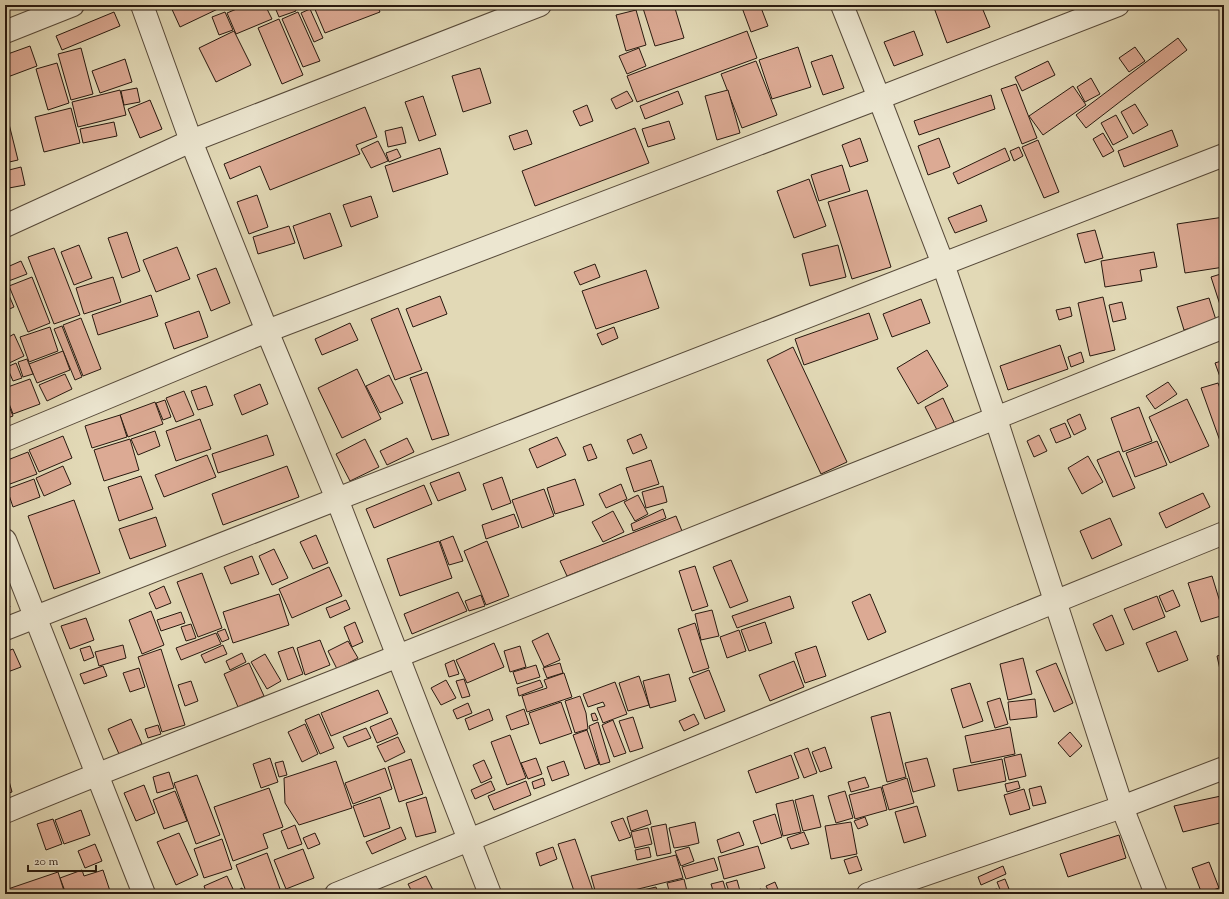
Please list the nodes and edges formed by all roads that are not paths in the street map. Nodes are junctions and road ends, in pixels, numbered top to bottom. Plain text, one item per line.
1 (73, 5) edge
2 (142, 5) edge
3 (540, 5) edge
4 (842, 5) edge
5 (1118, 5) edge
6 (5, 32) edge
7 (879, 98) junction
8 (191, 141) junction
9 (1224, 155) edge
10 (5, 226) edge
11 (943, 264) junction
12 (1224, 327) edge
13 (267, 330) junction
14 (995, 416) junction
15 (5, 440) edge
16 (337, 499) junction
17 (1224, 534) edge
18 (5, 540) edge
19 (1056, 602) junction
20 (36, 617) junction
21 (5, 629) edge
22 (399, 656) junction
23 (1224, 768) edge
24 (97, 773) junction
25 (1122, 807) junction
26 (5, 812) edge
27 (470, 839) junction
28 (144, 894) edge
29 (336, 894) edge
30 (490, 894) edge
31 (868, 894) edge
32 (1156, 894) edge

1 - 6 street
2 - 8 street
3 - 8 street
4 - 7 street
5 - 7 street
7 - 11 street
7 - 13 street
8 - 10 street
8 - 13 street
9 - 11 street
11 - 14 street
11 - 16 street
12 - 14 street
13 - 15 street
13 - 16 street
14 - 19 street
14 - 22 street
16 - 20 street
16 - 22 street
17 - 19 street
18 - 20 street
19 - 25 street
19 - 27 street
20 - 21 street
20 - 24 street
22 - 24 street
22 - 27 street
23 - 25 street
24 - 26 street
24 - 28 street
25 - 31 street
25 - 32 street
27 - 29 street
27 - 30 street

